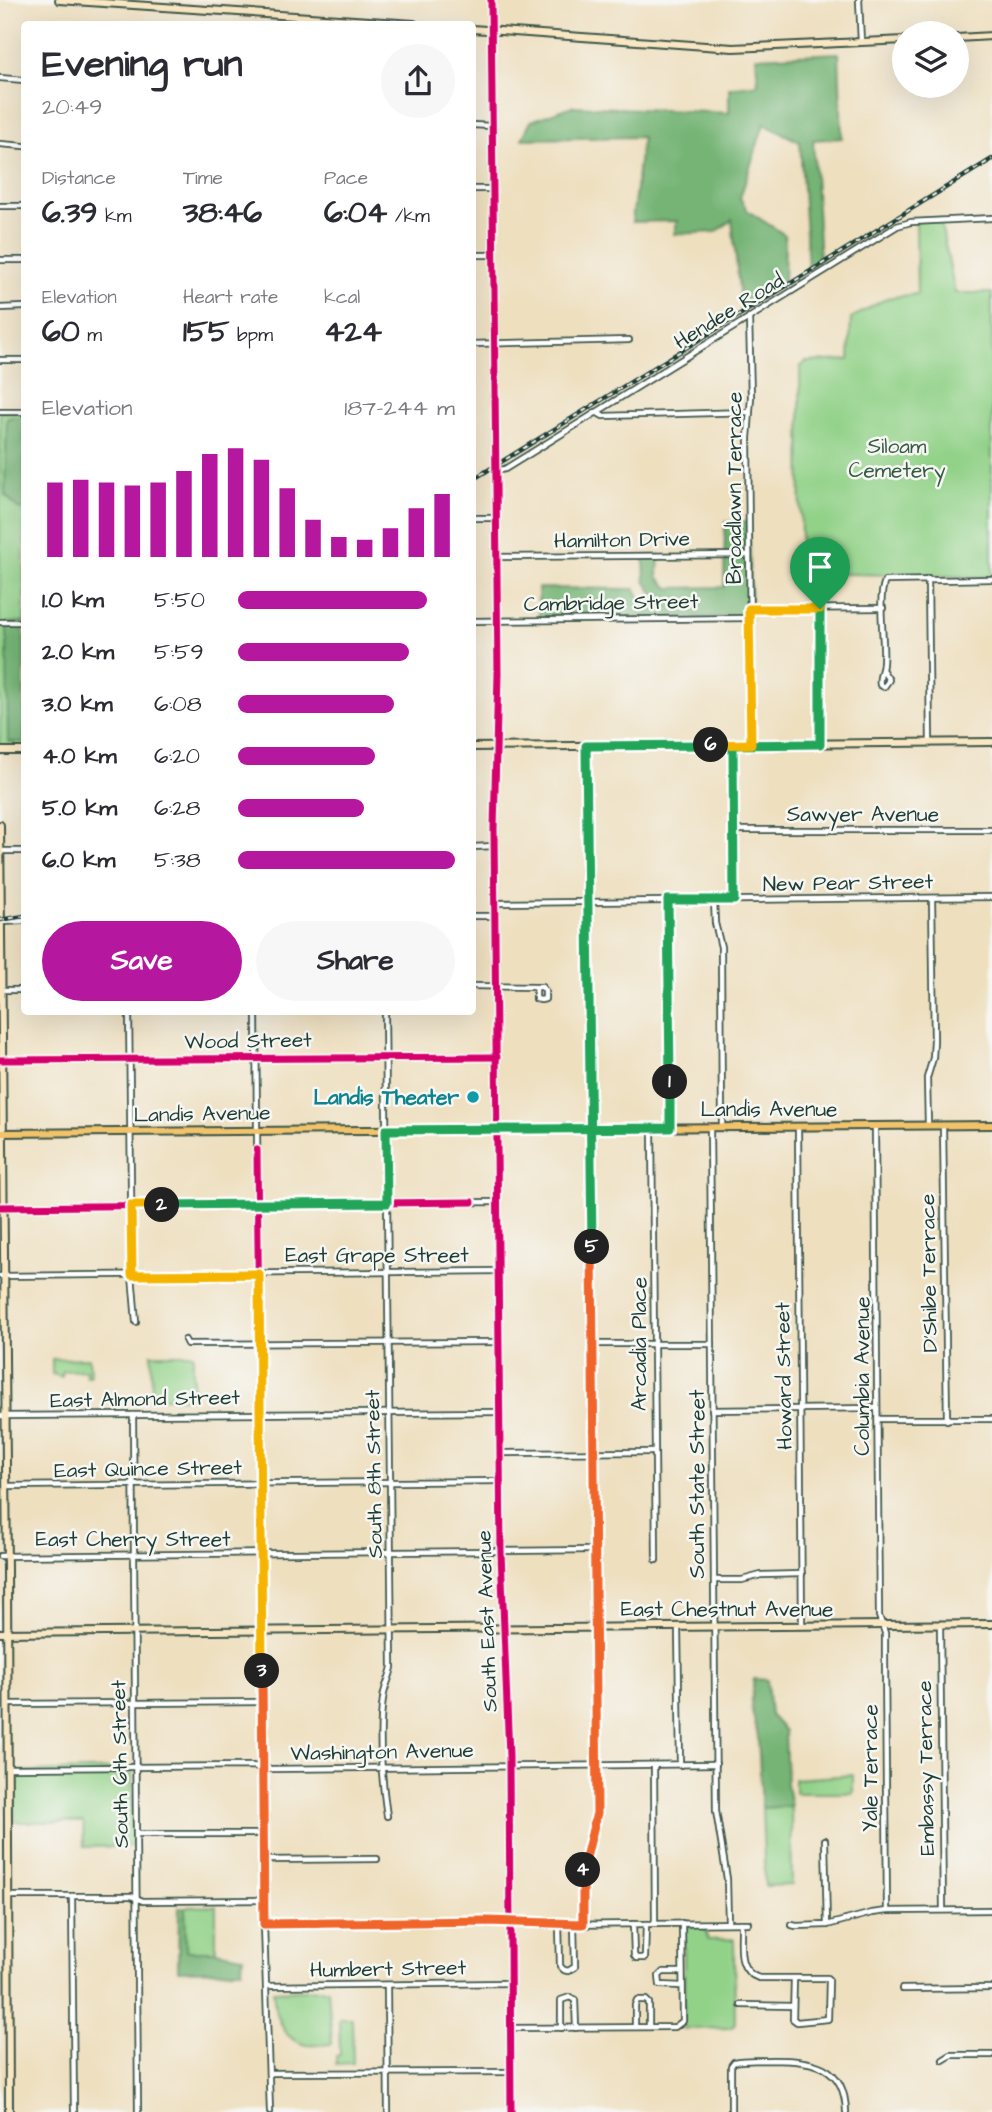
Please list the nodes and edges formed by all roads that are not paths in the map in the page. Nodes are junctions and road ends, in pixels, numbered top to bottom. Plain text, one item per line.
1 (59, 0) edge
2 (491, 0) edge
3 (859, 0) edge
4 (339, 21) edge
5 (476, 29) edge
6 (491, 30) junction
7 (992, 36) edge
8 (969, 37) edge
9 (892, 41) edge
10 (861, 42) junction
11 (0, 78) edge
12 (21, 80) edge
13 (476, 125) edge
14 (492, 125) junction
15 (0, 144) edge
16 (21, 146) edge
17 (476, 189) edge
18 (493, 189) junction
19 (0, 206) edge
20 (21, 206) edge
21 (992, 218) edge
22 (476, 255) edge
23 (494, 255) junction
24 (0, 260) edge
25 (21, 260) edge
26 (21, 307) edge
27 (0, 308) edge
28 (749, 317) junction
29 (629, 340) dead end
30 (494, 343) junction
31 (476, 344) edge
32 (0, 360) edge
33 (21, 360) edge
34 (0, 412) edge
35 (21, 412) edge
36 (596, 412) junction
37 (749, 412) junction
38 (495, 471) junction
39 (476, 518) edge
40 (496, 518) junction
41 (749, 555) junction
42 (496, 557) junction
43 (928, 579) junction
44 (992, 579) edge
45 (883, 608) junction
46 (749, 609) junction
47 (820, 609) junction
48 (749, 618) junction
49 (476, 621) edge
50 (497, 621) junction
51 (0, 622) edge
52 (21, 622) edge
53 (883, 671) dead end
54 (992, 742) edge
55 (930, 743) junction
56 (751, 744) junction
57 (820, 744) junction
58 (733, 745) junction
59 (586, 746) junction
60 (476, 747) edge
61 (497, 747) junction
62 (0, 751) edge
63 (21, 751) edge
64 (0, 825) edge
65 (733, 830) junction
66 (992, 830) edge
67 (495, 846) junction
68 (476, 847) edge
69 (21, 850) edge
70 (0, 851) edge
71 (992, 897) edge
72 (932, 898) junction
73 (668, 900) junction
74 (714, 900) junction
75 (734, 900) junction
76 (588, 901) junction
77 (495, 902) junction
78 (476, 916) edge
79 (495, 916) junction
80 (21, 921) edge
81 (1, 922) edge
82 (476, 986) edge
83 (496, 986) junction
84 (536, 988) dead end
85 (1, 990) edge
86 (21, 990) edge
87 (129, 1015) edge
88 (256, 1015) edge
89 (385, 1015) edge
90 (497, 1056) junction
91 (386, 1057) junction
92 (257, 1058) junction
93 (130, 1059) junction
94 (1, 1060) edge
95 (928, 1125) junction
96 (943, 1125) junction
97 (992, 1125) edge
98 (798, 1126) junction
99 (875, 1126) junction
100 (710, 1127) junction
101 (722, 1127) junction
102 (591, 1128) junction
103 (652, 1128) junction
104 (670, 1128) junction
105 (498, 1129) junction
106 (386, 1130) junction
107 (257, 1131) junction
108 (1, 1133) edge
109 (130, 1133) junction
110 (498, 1202) junction
111 (387, 1203) junction
112 (258, 1204) junction
113 (131, 1205) junction
114 (2, 1206) edge
115 (499, 1272) junction
116 (388, 1273) junction
117 (259, 1274) junction
118 (132, 1275) junction
119 (2, 1276) edge
120 (135, 1322) dead end
121 (185, 1340) dead end
122 (499, 1342) junction
123 (388, 1343) junction
124 (260, 1344) junction
125 (593, 1344) junction
126 (654, 1344) junction
127 (712, 1344) junction
128 (2, 1346) edge
129 (877, 1408) junction
130 (800, 1409) junction
131 (712, 1410) junction
132 (500, 1412) junction
133 (389, 1413) junction
134 (260, 1414) junction
135 (133, 1415) junction
136 (3, 1416) edge
137 (878, 1419) junction
138 (992, 1419) edge
139 (947, 1420) junction
140 (655, 1452) junction
141 (594, 1453) junction
142 (500, 1454) junction
143 (500, 1481) junction
144 (389, 1483) junction
145 (261, 1484) junction
146 (133, 1485) junction
147 (6, 1486) junction
148 (595, 1550) junction
149 (501, 1552) junction
150 (390, 1553) junction
151 (261, 1554) junction
152 (134, 1555) junction
153 (4, 1556) edge
154 (656, 1560) dead end
155 (802, 1574) junction
156 (714, 1580) junction
157 (992, 1624) edge
158 (882, 1625) junction
159 (940, 1625) junction
160 (802, 1626) junction
161 (678, 1627) junction
162 (714, 1627) junction
163 (596, 1628) junction
164 (505, 1629) junction
165 (391, 1630) junction
166 (262, 1631) junction
167 (134, 1632) junction
168 (3, 1633) edge
169 (263, 1702) junction
170 (7, 1704) junction
171 (135, 1704) junction
172 (716, 1764) junction
173 (509, 1765) junction
174 (597, 1765) junction
175 (654, 1765) junction
176 (680, 1765) junction
177 (263, 1767) junction
178 (8, 1768) junction
179 (136, 1768) junction
180 (382, 1768) junction
181 (387, 1816) dead end
182 (137, 1834) junction
183 (264, 1834) junction
184 (825, 1840) dead end
185 (377, 1859) dead end
186 (264, 1860) junction
187 (7, 1896) junction
188 (72, 1896) junction
189 (137, 1898) junction
190 (264, 1900) junction
191 (943, 1910) junction
192 (992, 1910) edge
193 (887, 1911) junction
194 (509, 1922) junction
195 (681, 1923) junction
196 (729, 1923) junction
197 (264, 1924) junction
198 (583, 1924) junction
199 (633, 1924) junction
200 (646, 1924) junction
201 (655, 1924) junction
202 (792, 1924) dead end
203 (559, 1925) junction
204 (574, 1925) junction
205 (827, 1925) junction
206 (682, 1972) junction
207 (794, 1978) junction
208 (510, 1983) junction
209 (387, 1985) junction
210 (266, 1986) junction
211 (682, 1986) junction
212 (992, 1988) edge
213 (902, 1989) dead end
214 (741, 2005) dead end
215 (793, 2006) junction
216 (635, 2027) junction
217 (649, 2027) junction
218 (510, 2028) junction
219 (561, 2028) junction
220 (576, 2028) junction
221 (992, 2055) edge
222 (943, 2060) dead end
223 (388, 2072) junction
224 (511, 2072) junction
225 (270, 2073) junction
226 (9, 2112) edge
227 (74, 2112) edge
228 (138, 2112) edge
229 (270, 2112) edge
230 (388, 2112) edge
231 (511, 2112) edge
232 (731, 2112) edge
233 (846, 2112) edge

1 - 4 main road
2 - 6 street, South East Avenue
3 - 10 street
5 - 6 main road
6 - 10 main road
6 - 14 street, South East Avenue
7 - 8 main road
9 - 10 main road
11 - 12 street
13 - 14 street
14 - 18 street, South East Avenue
15 - 16 street
17 - 18 street
18 - 23 street, South East Avenue
19 - 20 street
21 - 28 street, Hendee Road
22 - 23 street
23 - 30 street, South East Avenue
24 - 25 street
26 - 27 street
28 - 36 street, Hendee Road
28 - 37 street, Broadlawn Terrace
29 - 30 street
30 - 31 street
30 - 38 street, South East Avenue
32 - 33 street
34 - 35 street
36 - 37 street
36 - 38 street, Hendee Road
37 - 41 street, Broadlawn Terrace
38 - 40 street, South East Avenue
39 - 40 street
40 - 42 street, South East Avenue
41 - 42 street, Hamilton Drive
41 - 46 street, Broadlawn Terrace
42 - 50 street, South East Avenue
43 - 44 street
43 - 45 street
43 - 55 street
45 - 47 street
45 - 53 street
46 - 47 street
46 - 48 street, Broadlawn Terrace
47 - 57 street
48 - 50 street, Cambridge Street
48 - 56 street, Broadlawn Terrace
49 - 50 street, Cambridge Street
50 - 61 street, South East Avenue
51 - 52 street
54 - 55 main road
55 - 57 main road
56 - 57 main road
56 - 58 main road
58 - 59 main road
58 - 65 street
59 - 61 main road
59 - 76 street
60 - 61 main road
61 - 67 street, South East Avenue
62 - 63 main road
64 - 70 main road
65 - 66 street, Sawyer Avenue
65 - 75 street
67 - 68 street
67 - 77 street, South East Avenue
69 - 70 street
70 - 81 main road
71 - 72 street, New Pear Street
72 - 75 street, New Pear Street
72 - 95 street
73 - 74 street, New Pear Street
73 - 76 street, New Pear Street
73 - 104 street
74 - 75 street, New Pear Street
74 - 101 street
76 - 77 street, New Pear Street
76 - 102 street
77 - 79 street, South East Avenue
78 - 79 street
79 - 83 street, South East Avenue
80 - 81 street
81 - 85 main road
82 - 83 street
83 - 84 street
83 - 90 street, South East Avenue
85 - 86 street
85 - 94 main road
87 - 93 street
88 - 92 street
89 - 91 street, South 8th Street
90 - 91 street, Wood Street
90 - 105 street, South East Avenue
91 - 92 street, Wood Street
91 - 106 street, South 8th Street
92 - 93 street, Wood Street
92 - 107 street
93 - 94 street, Wood Street
93 - 109 street
94 - 108 main road
95 - 96 main road, Landis Avenue
95 - 99 main road, Landis Avenue
96 - 97 main road, Landis Avenue
96 - 139 street, D'Shibe Terrace
98 - 99 main road, Landis Avenue
98 - 101 main road, Landis Avenue
98 - 130 street, Howard Street
99 - 129 street, Columbia Avenue
100 - 101 main road, Landis Avenue
100 - 104 main road, Landis Avenue
100 - 127 street, South State Street
102 - 103 main road, Landis Avenue
102 - 105 main road, Landis Avenue
102 - 125 street
103 - 104 main road, Landis Avenue
103 - 126 street, Arcadia Place
105 - 106 main road, Landis Avenue
105 - 110 street, South East Avenue
106 - 107 main road, Landis Avenue
106 - 111 street, South 8th Street
107 - 109 main road, Landis Avenue
107 - 112 street
108 - 109 main road, Landis Avenue
108 - 114 main road
109 - 113 street
110 - 111 street
110 - 115 street, South East Avenue
111 - 112 street
111 - 116 street, South 8th Street
112 - 113 street
112 - 117 street
113 - 114 street
113 - 118 street
114 - 119 main road
115 - 116 street, East Grape Street
115 - 122 street, South East Avenue
116 - 117 street, East Grape Street
116 - 123 street, South 8th Street
117 - 118 street, East Grape Street
117 - 124 street
118 - 119 street, East Grape Street
118 - 120 street
119 - 128 main road
121 - 124 street
122 - 123 street
122 - 132 street, South East Avenue
123 - 124 street
123 - 133 street, South 8th Street
124 - 134 street
125 - 126 street
125 - 141 street
126 - 127 street
126 - 140 street, Arcadia Place
127 - 131 street, South State Street
128 - 136 main road
129 - 130 street
129 - 137 street, Columbia Avenue
130 - 131 street
130 - 155 street, Howard Street
131 - 156 street, South State Street
132 - 133 street, East Almond Street
132 - 142 street, South East Avenue
133 - 134 street, East Almond Street
133 - 144 street, South 8th Street
134 - 135 street, East Almond Street
134 - 145 street
135 - 136 street, East Almond Street
135 - 146 street, South 6th Street
136 - 147 main road
137 - 139 street
137 - 158 street, Columbia Avenue
138 - 139 street
140 - 141 street
140 - 154 street, Arcadia Place
141 - 142 street
141 - 148 street
142 - 143 street, South East Avenue
143 - 144 street, East Quince Street
143 - 149 street, South East Avenue
144 - 145 street, East Quince Street
144 - 150 street, South 8th Street
145 - 146 street, East Quince Street
145 - 151 street
146 - 147 street, East Quince Street
146 - 152 street, South 6th Street
147 - 153 main road
148 - 149 street, East Cherry Street
148 - 163 street
149 - 150 street, East Cherry Street
149 - 164 street, South East Avenue
150 - 151 street, East Cherry Street
150 - 165 street, South 8th Street
151 - 152 street, East Cherry Street
151 - 166 street
152 - 153 street, East Cherry Street
152 - 167 street, South 6th Street
153 - 168 main road
155 - 156 street
155 - 160 street, Howard Street
156 - 162 street, South State Street
157 - 159 main road, East Chestnut Avenue
158 - 159 main road, East Chestnut Avenue
158 - 160 main road, East Chestnut Avenue
158 - 193 street, Yale Terrace
159 - 191 street, Embassy Terrace
160 - 162 main road, East Chestnut Avenue
161 - 162 main road, East Chestnut Avenue
161 - 163 main road, East Chestnut Avenue
161 - 176 street
162 - 172 street, South State Street
163 - 164 main road, East Chestnut Avenue
163 - 174 street
164 - 165 main road, East Chestnut Avenue
164 - 173 street, South East Avenue
165 - 166 main road, East Chestnut Avenue
165 - 180 street, South 8th Street
166 - 167 main road, East Chestnut Avenue
166 - 169 street
167 - 168 main road, East Chestnut Avenue
167 - 171 street, South 6th Street
168 - 170 main road
169 - 171 street
169 - 177 street
170 - 171 street
170 - 178 main road
171 - 179 street, South 6th Street
172 - 176 street, Washington Avenue
172 - 196 street, South State Street
173 - 174 street, Washington Avenue
173 - 180 street, Washington Avenue
173 - 194 street, South East Avenue
174 - 175 street, Washington Avenue
174 - 198 street
175 - 176 street, Washington Avenue
175 - 201 street
177 - 179 street, Washington Avenue
177 - 180 street, Washington Avenue
177 - 183 street
178 - 179 street, Washington Avenue
178 - 187 main road
179 - 182 street, South 6th Street
180 - 181 street, South 8th Street
182 - 183 street
182 - 189 street, South 6th Street
183 - 186 street
184 - 205 street
185 - 186 street
186 - 190 street
187 - 188 street
187 - 226 main road
188 - 189 street
188 - 227 street
189 - 190 street
189 - 228 street, South 6th Street
190 - 197 street
191 - 192 street
191 - 193 street
193 - 205 street
194 - 197 street
194 - 203 street
194 - 208 street, South East Avenue
195 - 196 street
195 - 201 street
195 - 206 street
196 - 207 street
197 - 210 street
198 - 199 street
198 - 204 street
199 - 200 street
199 - 200 street
200 - 201 street
202 - 205 street
203 - 204 street
203 - 204 street
206 - 211 street
206 - 211 street
207 - 215 street
207 - 215 street
208 - 209 street, Humbert Street
208 - 218 street, South East Avenue
209 - 210 street, Humbert Street
209 - 223 street
210 - 225 street
211 - 217 street
212 - 213 street
214 - 215 street
216 - 217 street
216 - 217 street
216 - 220 street
218 - 219 street
218 - 224 street, South East Avenue
219 - 220 street
219 - 220 street
221 - 222 street
223 - 224 street
223 - 225 street
223 - 230 street
224 - 231 street, South East Avenue
225 - 229 street
232 - 233 street

